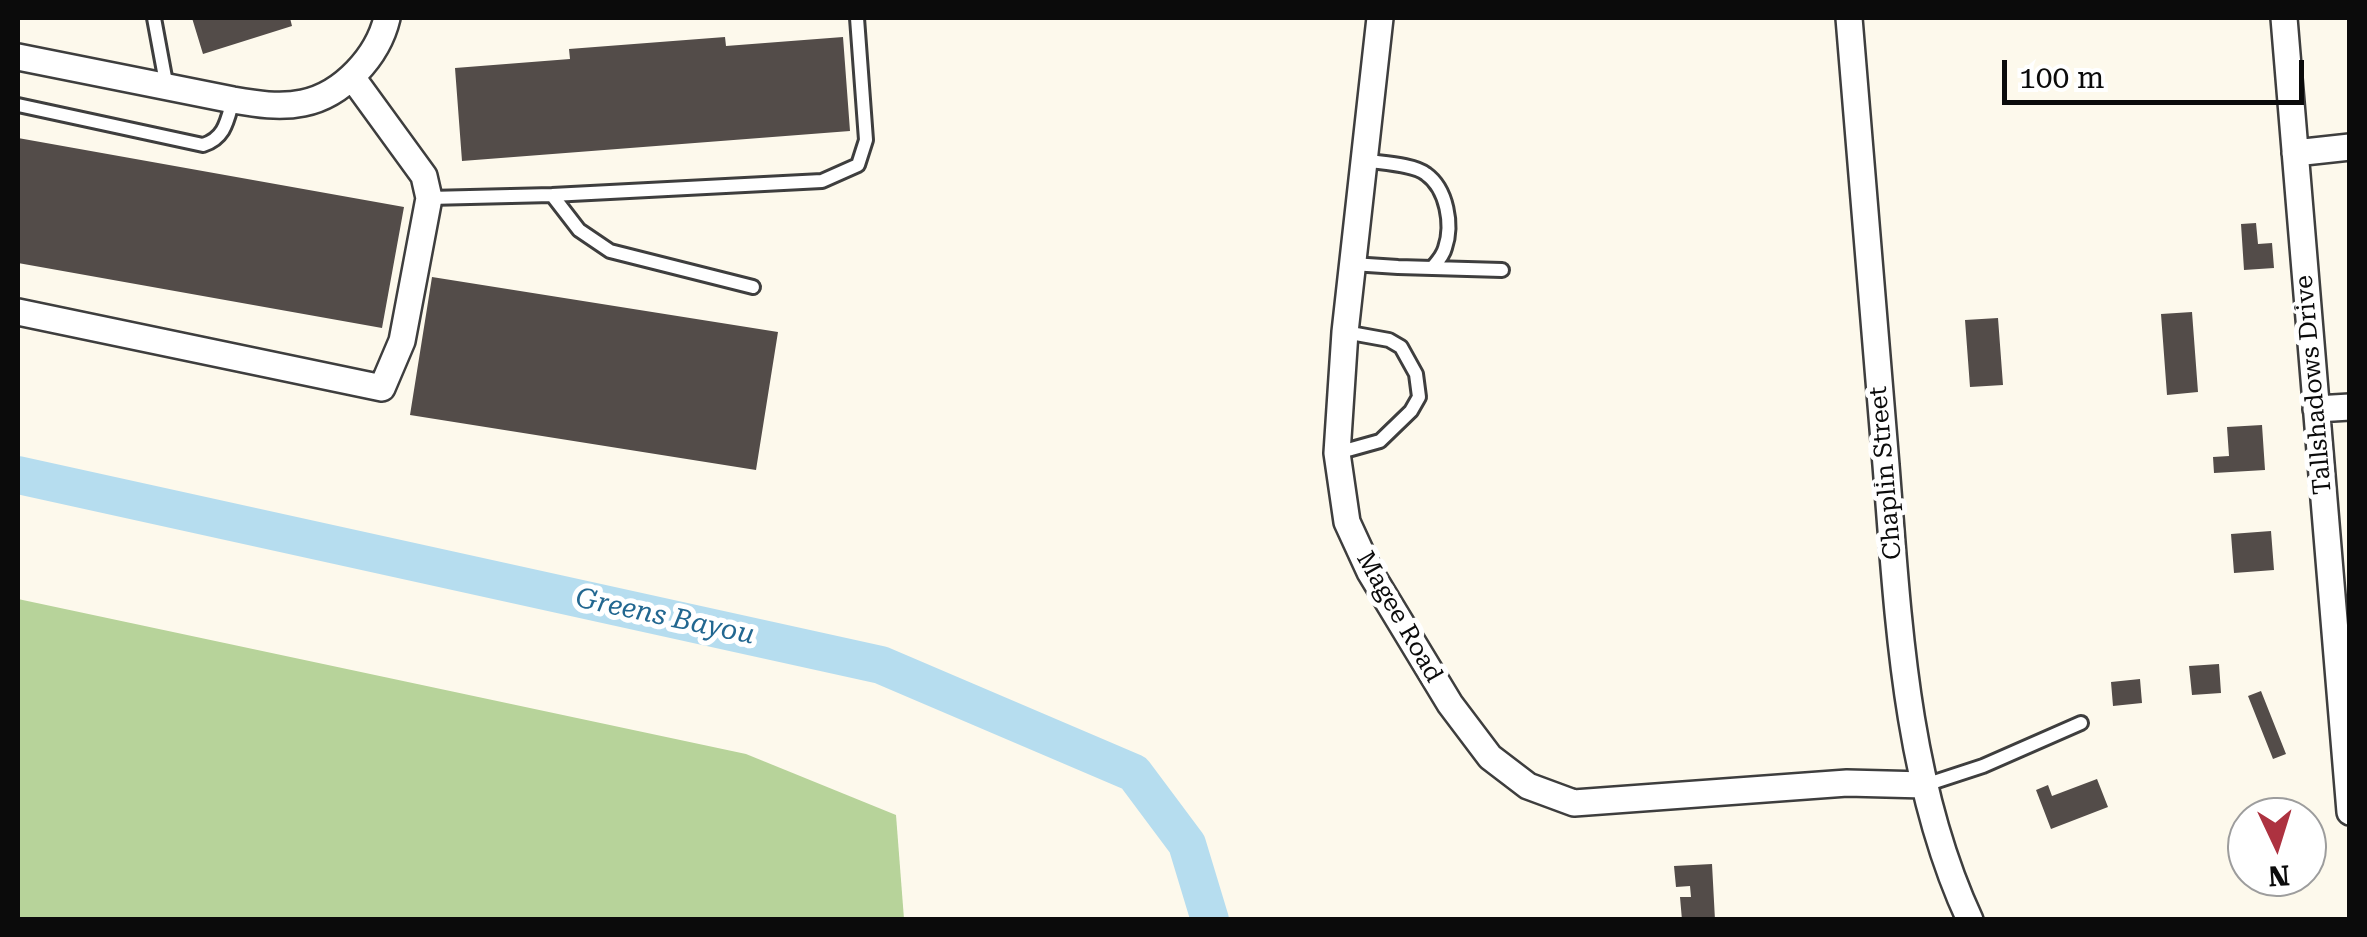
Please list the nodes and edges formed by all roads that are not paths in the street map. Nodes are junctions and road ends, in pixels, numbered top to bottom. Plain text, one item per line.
1 (154, 18) edge
2 (387, 18) edge
3 (856, 18) edge
4 (1380, 18) edge
5 (1849, 18) edge
6 (2284, 18) edge
7 (18, 56) edge
8 (352, 77) junction
9 (167, 88) junction
10 (233, 100) junction
11 (18, 105) edge
12 (2350, 148) edge
13 (2295, 153) junction
14 (1364, 160) junction
15 (552, 195) junction
16 (430, 198) junction
17 (1352, 264) junction
18 (1432, 268) junction
19 (1502, 270) dead end
20 (753, 286) dead end
21 (18, 312) edge
22 (1345, 332) junction
23 (2350, 407) edge
24 (2316, 410) junction
25 (1337, 453) junction
26 (2343, 664) edge
27 (2081, 723) dead end
28 (1925, 784) junction
29 (2350, 812) edge
30 (1970, 920) edge

1 - 9 lane
2 - 8 street
3 - 15 lane
4 - 14 street, Magee Road
5 - 28 street, Chaplin Street
6 - 13 street, Tallshadows Drive
7 - 9 street
8 - 10 street
8 - 16 street
9 - 10 street
10 - 11 lane
12 - 13 street
13 - 24 street, Tallshadows Drive
14 - 17 street, Magee Road
14 - 18 lane
15 - 16 lane
15 - 20 lane
16 - 21 street
17 - 18 lane
17 - 22 street, Magee Road
18 - 19 lane
22 - 25 street, Magee Road
22 - 25 lane
23 - 24 street
24 - 26 street, Tallshadows Drive
25 - 28 street, Magee Road
26 - 29 street, Tallshadows Drive
27 - 28 lane
28 - 30 street, Chaplin Street

